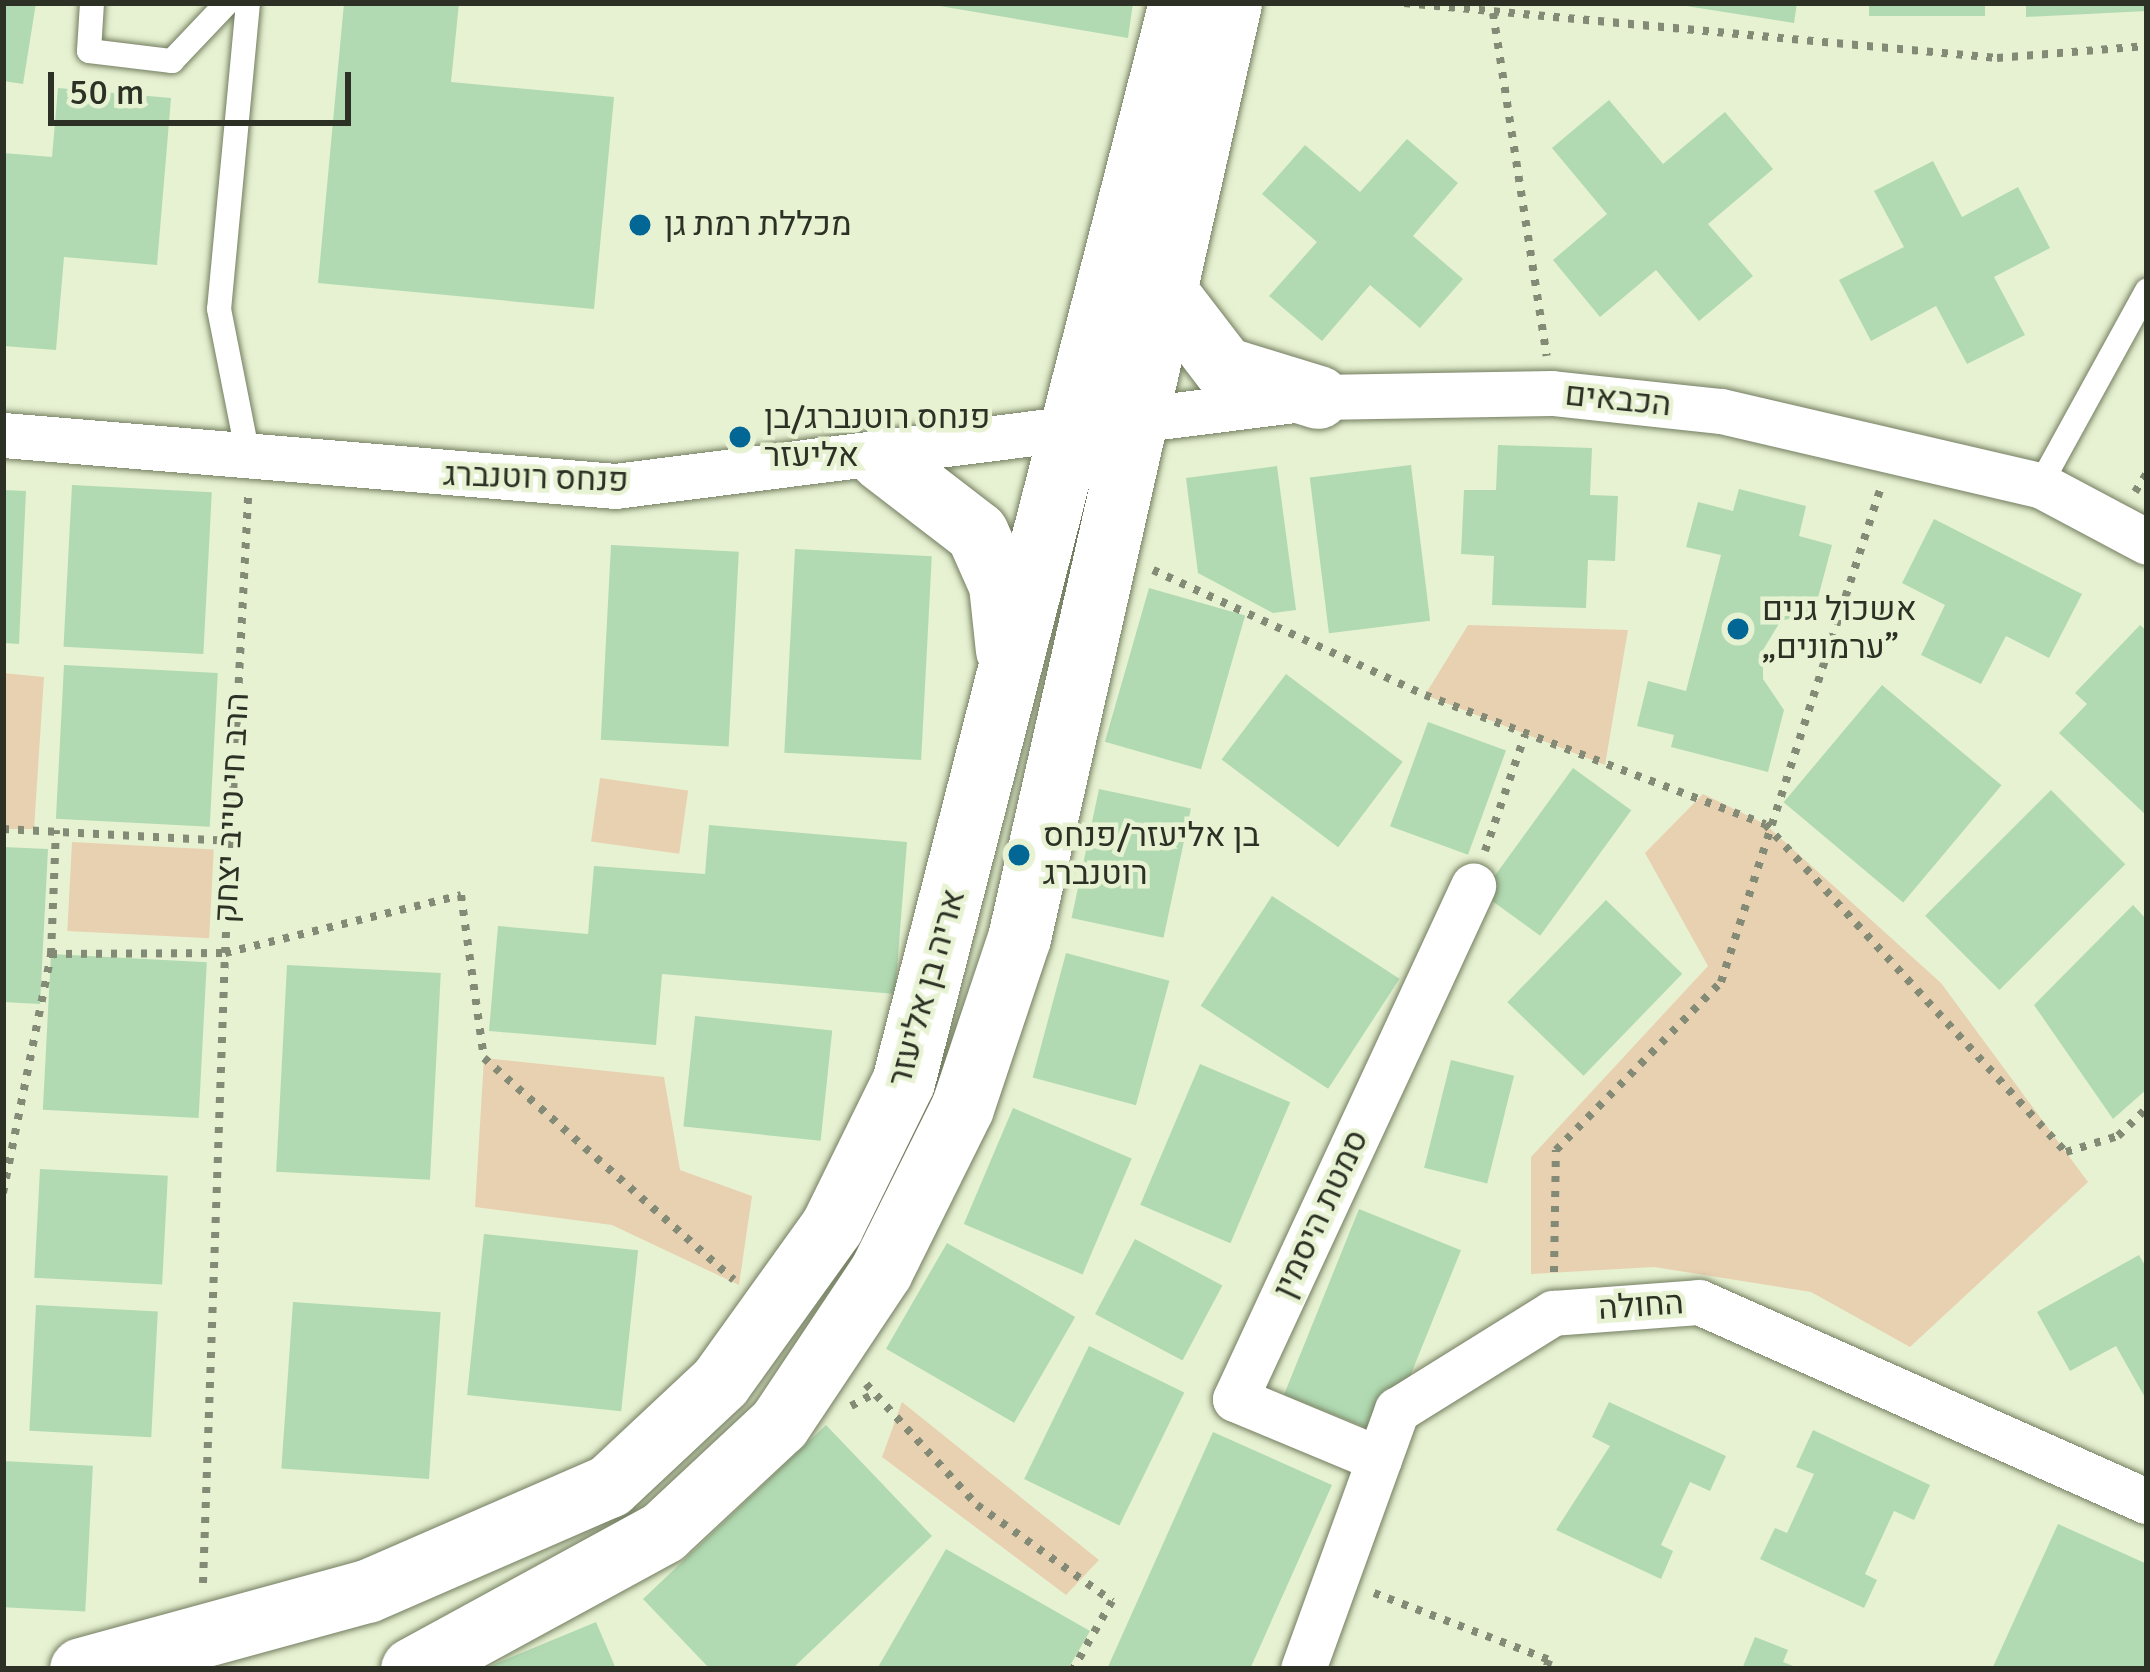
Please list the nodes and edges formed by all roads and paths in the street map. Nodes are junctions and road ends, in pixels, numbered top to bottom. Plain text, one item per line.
1 (92, 3) edge
2 (227, 3) edge
3 (248, 3) edge
4 (1180, 3) edge
5 (1230, 3) edge
6 (1403, 3) edge
7 (1493, 13) junction
8 (2147, 46) edge
9 (1161, 286) junction
10 (2147, 290) edge
11 (1552, 393) junction
12 (1318, 397) junction
13 (1135, 421) junction
14 (3, 435) edge
15 (1069, 435) junction
16 (1893, 451) junction
17 (881, 459) junction
18 (249, 461) junction
19 (2040, 485) junction
20 (2147, 542) edge
21 (1108, 550) junction
22 (1010, 680) junction
23 (1525, 735) junction
24 (1765, 824) junction
25 (3, 829) edge
26 (56, 830) junction
27 (231, 842) junction
28 (1473, 886) joint
29 (225, 953) junction
30 (51, 954) junction
31 (2147, 1108) edge
32 (3, 1193) edge
33 (740, 1285) dead end
34 (1553, 1313) junction
35 (860, 1379) dead end
36 (1379, 1459) junction
37 (2147, 1501) edge
38 (1336, 1579) junction
39 (204, 1656) edge
40 (81, 1669) edge
41 (412, 1669) edge
42 (1073, 1669) edge
43 (1303, 1669) edge
44 (1546, 1669) edge

1 - 2 lane
3 - 18 lane
4 - 15 street, אריה בן אליעזר
5 - 9 street, אריה בן אליעזר
6 - 7 path
7 - 8 path
7 - 11 path
9 - 12 street
9 - 13 street, אריה בן אליעזר
10 - 19 lane
11 - 12 street, הכבאים
11 - 16 street, הכבאים
12 - 13 street, הכבאים
13 - 15 street, הכבאים
13 - 21 street, אריה בן אליעזר
14 - 18 street, פנחס רוטנברג
15 - 17 street, פנחס רוטנברג
15 - 22 street, אריה בן אליעזר
16 - 19 street, הכבאים
16 - 24 path
17 - 18 street, פנחס רוטנברג
17 - 22 street
18 - 27 path, הרב חי טייב יצחק
19 - 20 street, הכבאים
21 - 23 path
21 - 41 street, אריה בן אליעזר
22 - 39 street, אריה בן אליעזר
23 - 24 path
23 - 28 path
24 - 31 path
24 - 34 path
25 - 26 path
26 - 27 path
26 - 30 path
27 - 29 path, הרב חי טייב יצחק
28 - 36 street, סמטת היסמין
29 - 30 path, הרב חי טייב יצחק
29 - 33 path
29 - 39 path
30 - 32 path
34 - 36 street, החולה
34 - 37 street, החולה
35 - 42 path
36 - 38 street, החולה
38 - 43 street, החולה
38 - 44 path
39 - 40 street, אריה בן אליעזר

